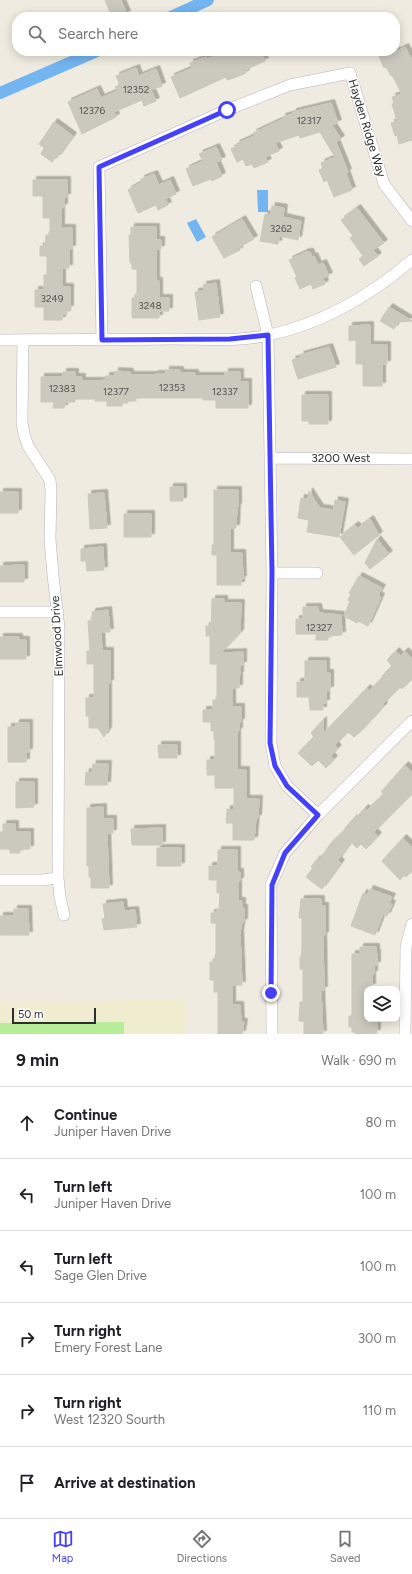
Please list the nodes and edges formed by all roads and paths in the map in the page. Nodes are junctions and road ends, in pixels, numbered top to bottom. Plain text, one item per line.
1 (412, 221) edge
2 (412, 260) edge
3 (256, 286) dead end
4 (268, 335) junction
5 (0, 340) edge
6 (23, 340) junction
7 (102, 340) junction
8 (270, 458) junction
9 (412, 459) edge
10 (272, 573) junction
11 (318, 573) dead end
12 (0, 612) edge
13 (58, 612) junction
14 (412, 721) edge
15 (318, 815) junction
16 (58, 878) junction
17 (0, 880) edge
18 (64, 915) dead end
19 (412, 924) edge
20 (272, 1034) edge
21 (405, 1034) edge

1 - 7 street, Hayden Ridge Way
2 - 4 street
3 - 4 street
4 - 7 street
4 - 8 street
5 - 6 street
6 - 7 street
6 - 13 street, Elmwood Drive
8 - 9 street, 3200 West
8 - 10 street
10 - 11 street
10 - 15 street
12 - 13 street
13 - 16 street, Elmwood Drive
14 - 15 street
15 - 20 street
16 - 17 street
16 - 18 street, Elmwood Drive
19 - 21 street

